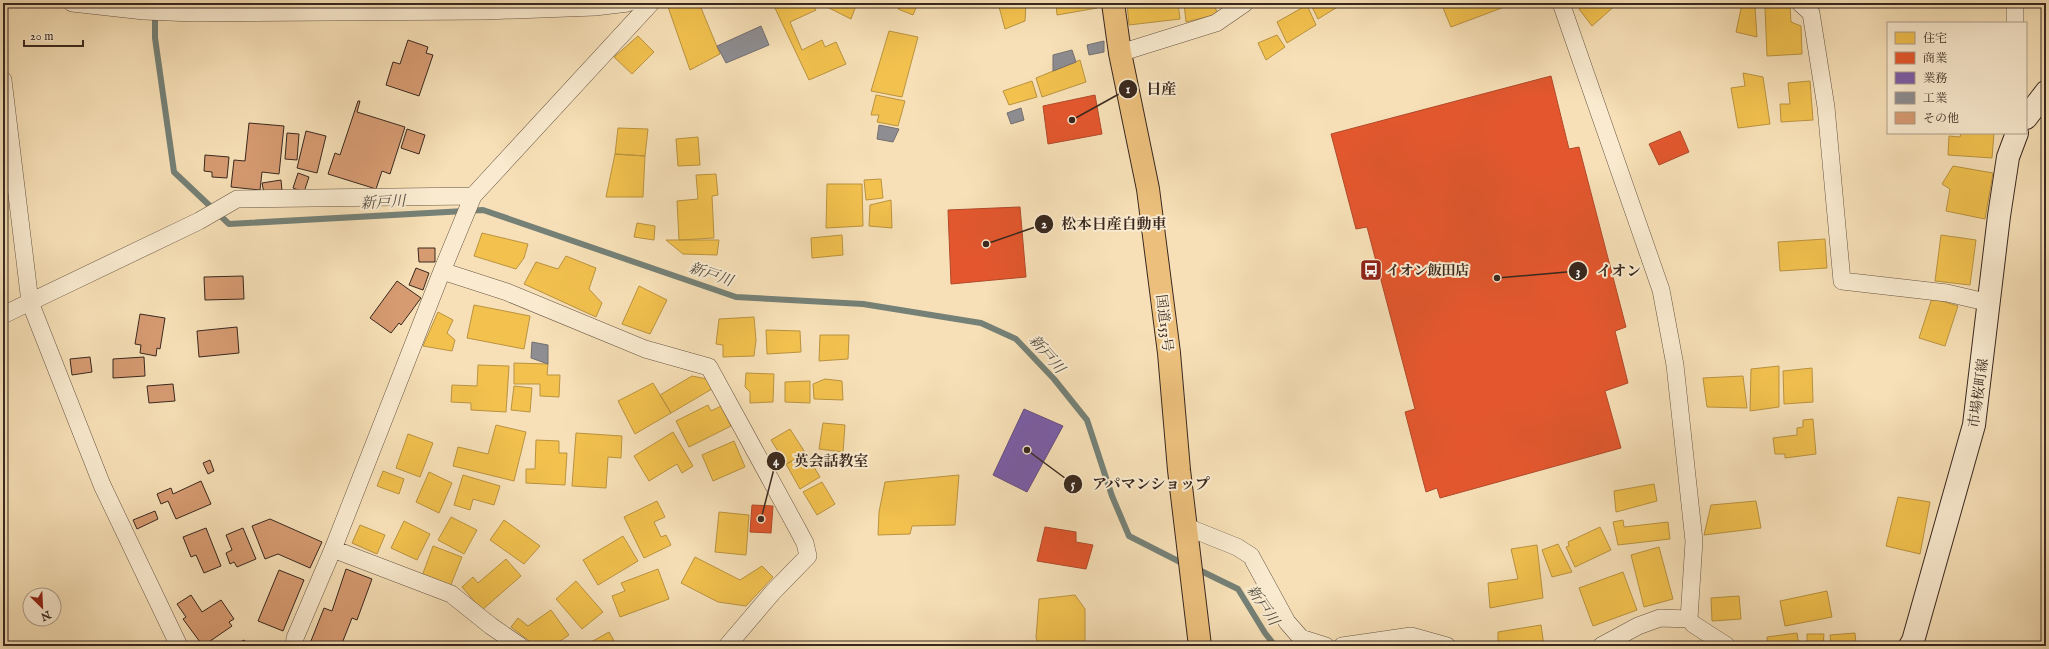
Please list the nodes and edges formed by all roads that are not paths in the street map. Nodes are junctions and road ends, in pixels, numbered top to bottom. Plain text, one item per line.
1 (72, 3) edge
2 (628, 3) edge
3 (651, 3) edge
4 (1113, 3) edge
5 (1245, 3) edge
6 (1561, 3) edge
7 (1800, 3) edge
8 (2015, 3) edge
9 (288, 8) edge
10 (2015, 22) edge
11 (1120, 53) junction
12 (3, 80) edge
13 (2046, 92) edge
14 (2027, 117) edge
15 (2017, 134) edge
16 (472, 198) junction
17 (442, 271) junction
18 (30, 302) junction
19 (1990, 303) junction
20 (3, 315) edge
21 (1188, 534) junction
22 (333, 550) junction
23 (1689, 619) junction
24 (179, 646) edge
25 (294, 646) edge
26 (520, 646) edge
27 (727, 646) edge
28 (1200, 646) edge
29 (1326, 646) edge
30 (1342, 646) edge
31 (1447, 646) edge
32 (1601, 646) edge
33 (1727, 646) edge
34 (1910, 646) edge

1 - 9 street
2 - 9 street
3 - 16 street
4 - 11 highway, 国道153号
5 - 11 street
6 - 23 street
7 - 19 street
8 - 10 street
11 - 21 highway, 国道153号
12 - 18 street
13 - 14 main road
15 - 19 main road, 市場桜町線
16 - 17 street
16 - 18 street
17 - 22 street
17 - 27 street
18 - 20 street
18 - 24 street
19 - 34 main road, 市場桜町線
21 - 28 highway, 国道153号
21 - 29 street
22 - 25 street
22 - 26 street
23 - 32 street
23 - 33 street
30 - 31 street

